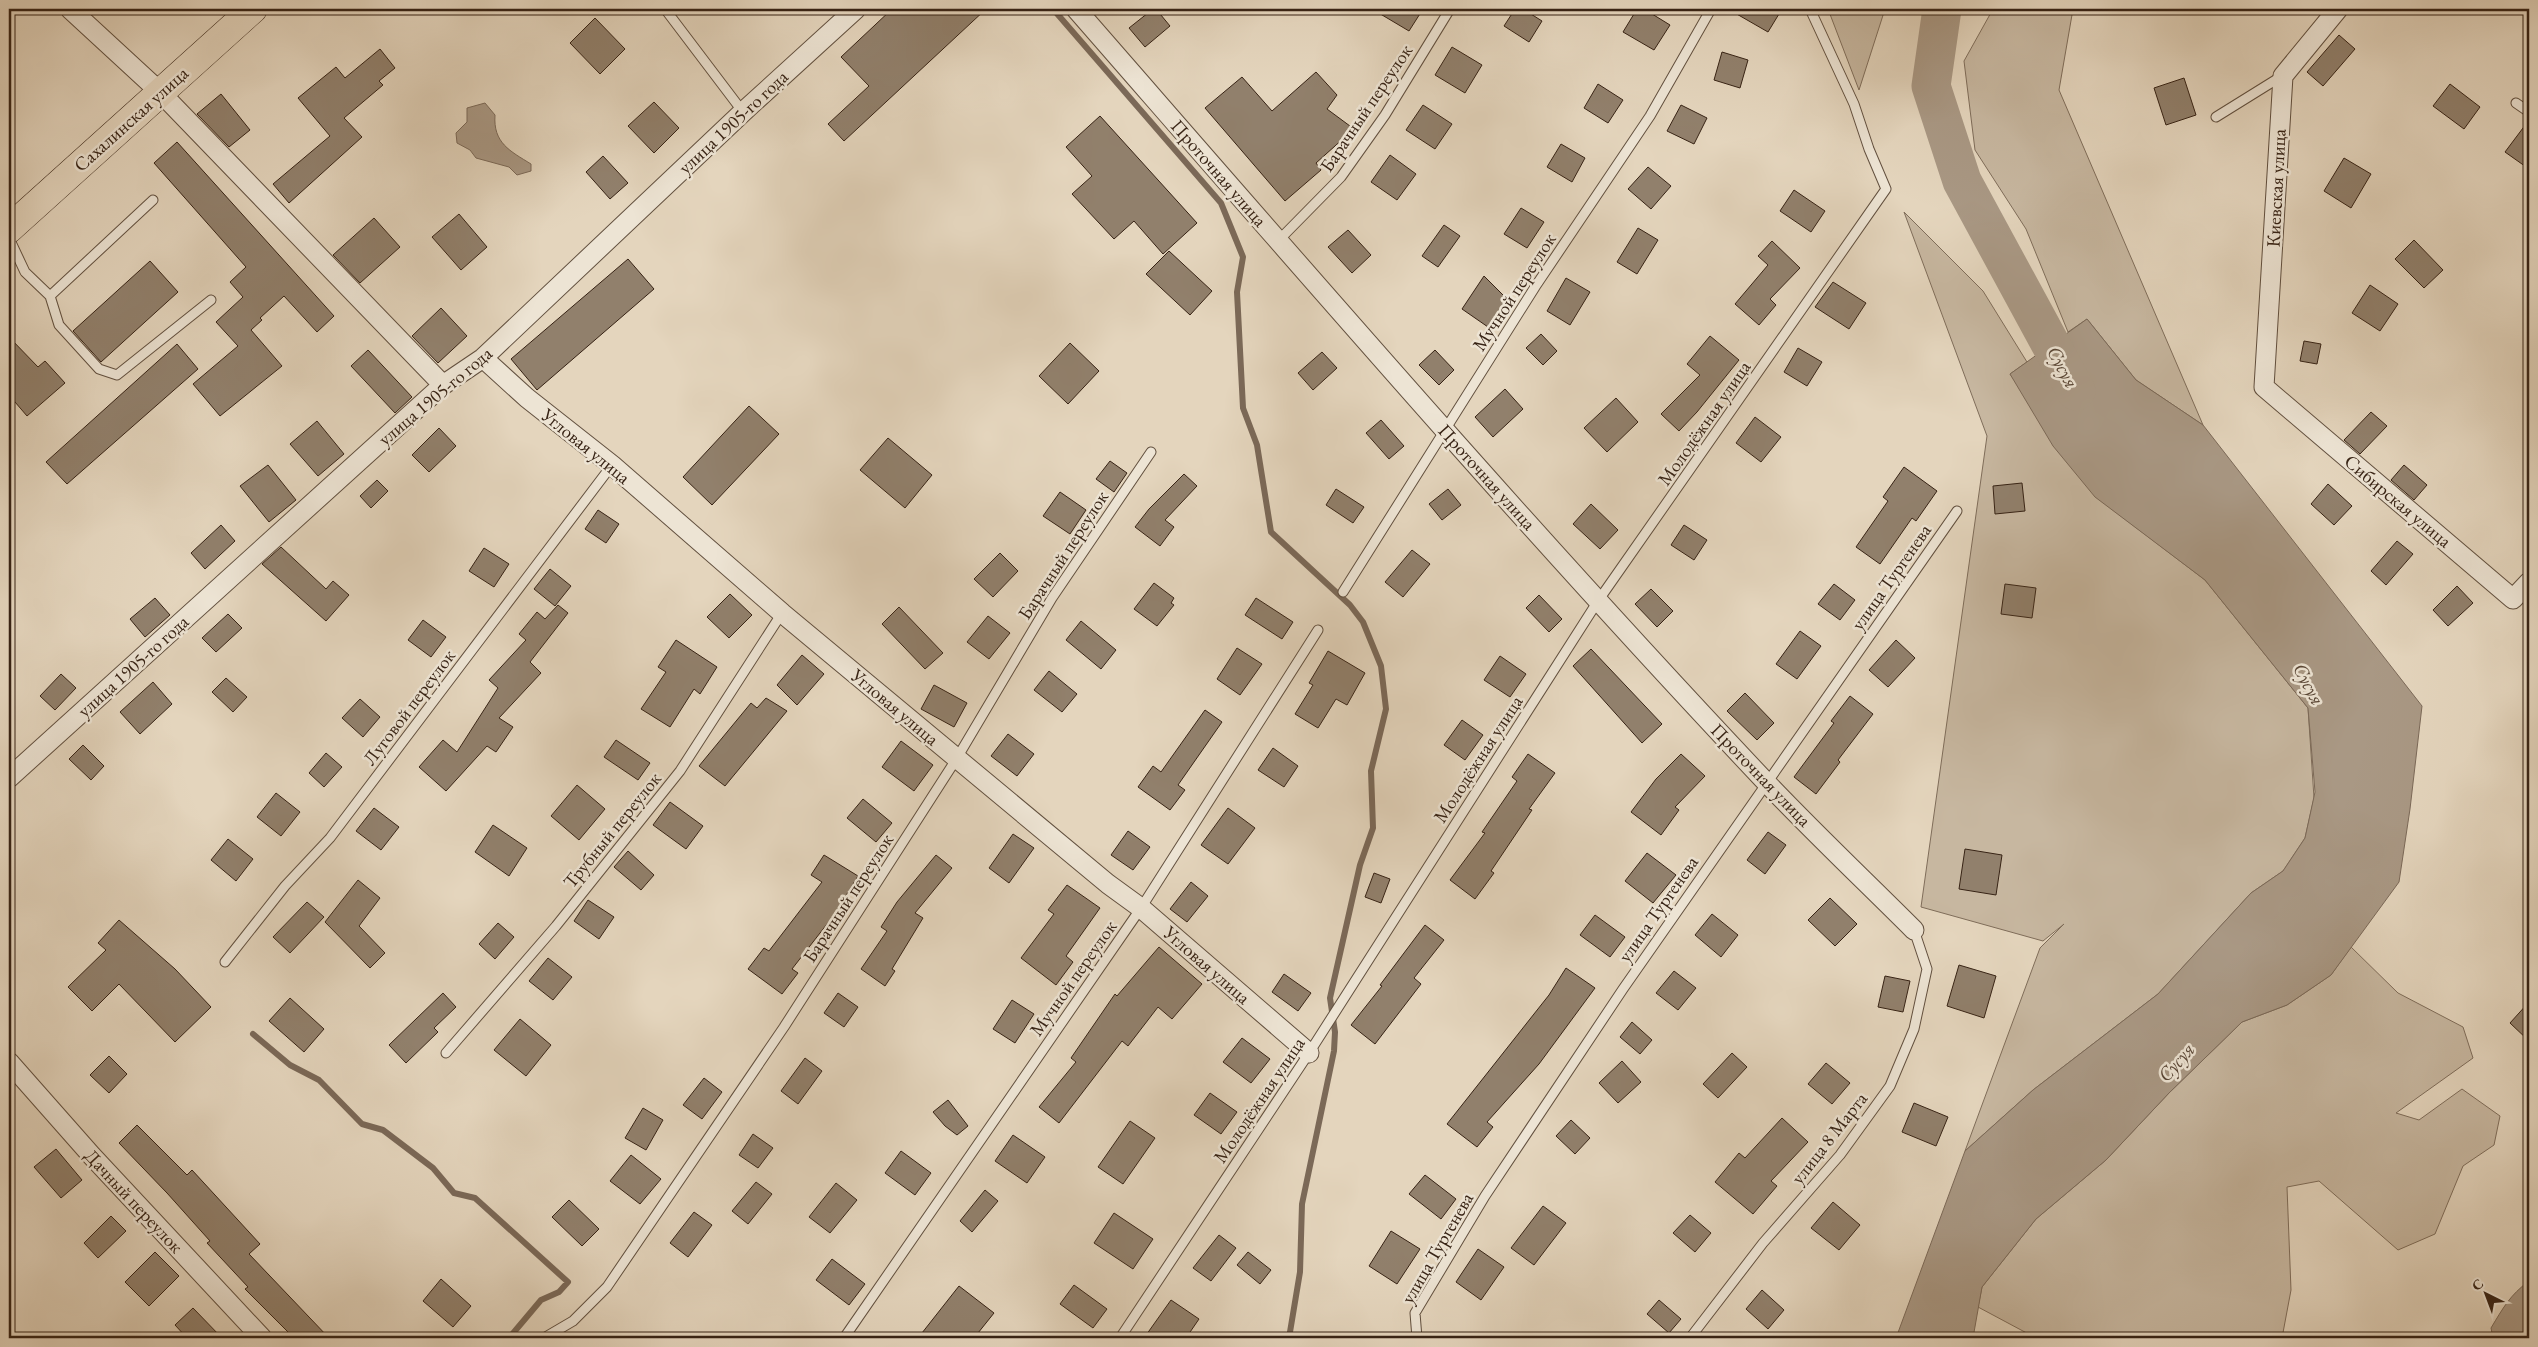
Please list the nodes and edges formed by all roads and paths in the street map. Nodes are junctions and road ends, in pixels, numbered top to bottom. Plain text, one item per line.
1 (70, 9) edge
2 (253, 9) edge
3 (665, 9) edge
4 (856, 9) edge
5 (1076, 9) edge
6 (1450, 9) edge
7 (1711, 9) edge
8 (1810, 9) edge
9 (2338, 9) edge
10 (2283, 76) junction
11 (160, 92) junction
12 (2516, 102) dead end
13 (743, 112) junction
14 (2529, 112) edge
15 (2216, 117) dead end
16 (153, 200) dead end
17 (9, 229) edge
18 (9, 238) edge
19 (1278, 240) junction
20 (50, 296) junction
21 (212, 300) dead end
22 (483, 358) junction
23 (443, 385) junction
24 (2264, 387) joint
25 (1444, 429) junction
26 (1151, 452) dead end
27 (612, 465) junction
28 (1957, 511) dead end
29 (2529, 582) edge
30 (1343, 592) dead end
31 (1598, 601) junction
32 (782, 613) junction
33 (1318, 630) dead end
34 (957, 758) junction
35 (9, 778) edge
36 (1766, 782) junction
37 (1141, 908) junction
38 (1914, 930) joint
39 (225, 962) dead end
40 (446, 1053) dead end
41 (1310, 1053) junction
42 (9, 1062) edge
43 (262, 1338) edge
44 (544, 1338) edge
45 (844, 1338) edge
46 (1120, 1338) edge
47 (1417, 1338) edge
48 (1690, 1338) edge

1 - 11 street
2 - 11 main road, Сахалинская улица
3 - 13 lane
4 - 13 street, улица 1905-го года
5 - 19 street, Проточная улица
6 - 19 lane, Барачный переулок
7 - 25 lane, Мучной переулок
8 - 31 lane, Молодёжная улица
9 - 10 street
10 - 15 lane
10 - 24 street, Киевская улица
11 - 17 main road, Сахалинская улица
11 - 23 street
12 - 14 lane
13 - 22 street, улица 1905-го года
16 - 20 lane
18 - 20 lane
19 - 25 street, Проточная улица
20 - 21 lane
22 - 23 street, улица 1905-го года
22 - 27 street, Угловая улица
23 - 35 street, улица 1905-го года
24 - 29 street, Сибирская улица
25 - 30 lane, Мучной переулок
25 - 31 street, Проточная улица
26 - 34 lane, Барачный переулок
27 - 32 street, Угловая улица
27 - 39 lane, Луговой переулок
28 - 36 lane, улица Тургенева
31 - 36 street, Проточная улица
31 - 41 lane, Молодёжная улица
32 - 34 street, Угловая улица
32 - 40 lane, Трубный переулок
33 - 37 lane, Мучной переулок
34 - 37 street, Угловая улица
34 - 44 lane, Барачный переулок
36 - 38 street, Проточная улица
36 - 47 lane, улица Тургенева
37 - 41 street, Угловая улица
37 - 45 lane, Мучной переулок
38 - 48 lane, улица 8 Марта
41 - 46 lane, Молодёжная улица
42 - 43 street, Дачный переулок

